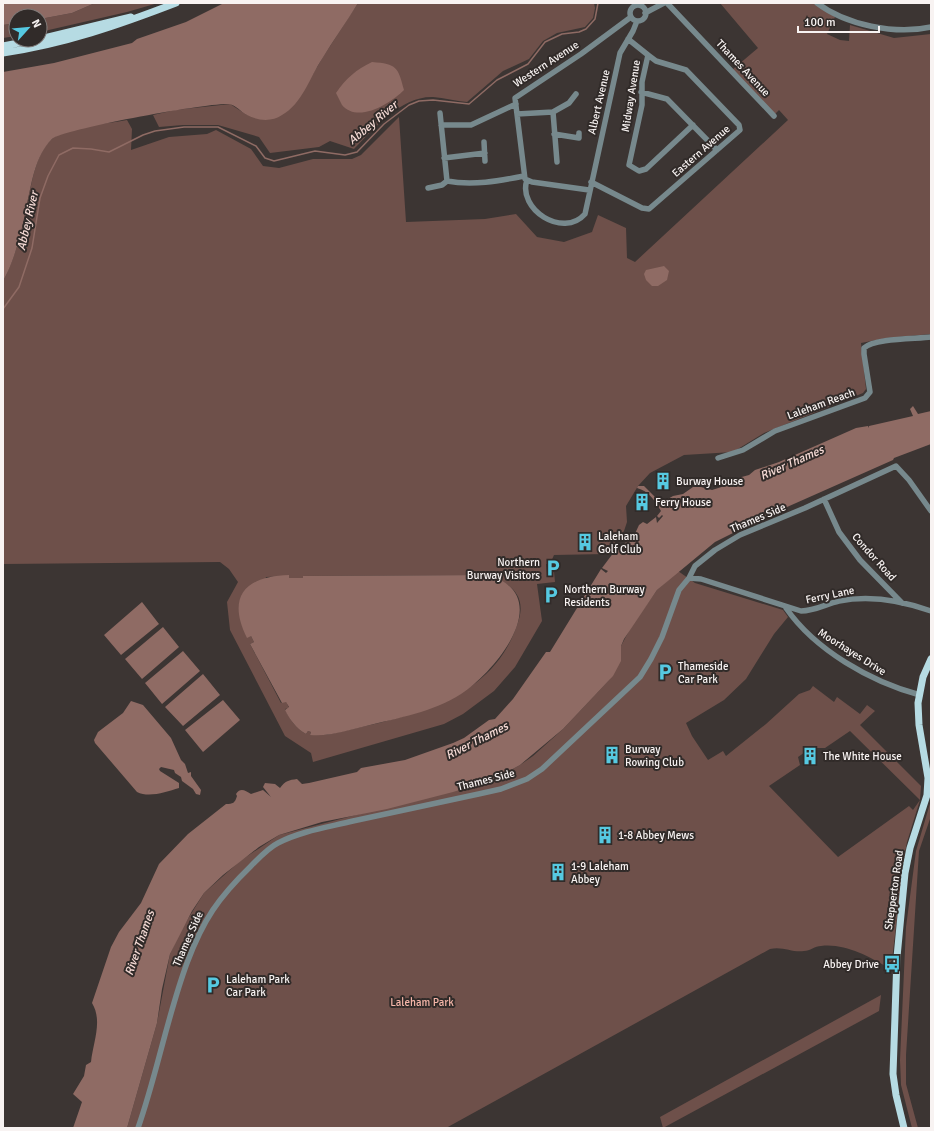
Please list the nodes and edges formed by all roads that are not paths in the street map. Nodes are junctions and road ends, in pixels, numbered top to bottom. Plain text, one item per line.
1 (176, 3) edge
2 (664, 3) edge
3 (667, 3) edge
4 (817, 3) edge
5 (634, 5) edge
6 (645, 13) junction
7 (139, 16) junction
8 (630, 17) junction
9 (637, 21) junction
10 (931, 27) edge
11 (48, 37) edge
12 (628, 39) junction
13 (3, 53) edge
14 (648, 55) junction
15 (641, 92) junction
16 (576, 94) dead end
17 (516, 104) junction
18 (553, 112) junction
19 (440, 113) dead end
20 (517, 114) junction
21 (774, 116) dead end
22 (441, 125) junction
23 (693, 126) junction
24 (580, 133) dead end
25 (554, 134) junction
26 (484, 142) dead end
27 (717, 150) junction
28 (485, 153) junction
29 (444, 158) junction
30 (485, 160) dead end
31 (558, 162) dead end
32 (525, 178) junction
33 (446, 181) junction
34 (591, 182) junction
35 (428, 188) dead end
36 (589, 190) junction
37 (931, 337) edge
38 (718, 458) dead end
39 (824, 499) junction
40 (931, 511) edge
41 (689, 578) junction
42 (903, 604) junction
43 (786, 608) junction
44 (931, 611) edge
45 (931, 659) edge
46 (920, 695) junction
47 (138, 1128) edge
48 (904, 1128) edge

1 - 7 main road
2 - 6 street
3 - 21 street, Thames Avenue
4 - 10 street
5 - 6 street
5 - 8 street
6 - 9 street
7 - 11 main road
7 - 13 main road
8 - 9 street
8 - 17 street, Western Avenue
9 - 12 street, Albert Avenue
12 - 14 street, Midway Avenue
12 - 34 street, Albert Avenue
14 - 15 street, Midway Avenue
14 - 27 street, Eastern Avenue
15 - 23 street
15 - 23 street, Midway Avenue
16 - 18 street
17 - 20 street, Western Avenue
17 - 22 street
18 - 20 street
18 - 25 street
19 - 22 street
20 - 32 street, Western Avenue
22 - 29 street
23 - 27 street
24 - 25 street
25 - 31 street
26 - 28 street
27 - 34 street, Eastern Avenue
28 - 29 street
28 - 30 street
29 - 33 street
32 - 33 street
32 - 36 street
32 - 36 street, Albert Avenue
33 - 35 street
34 - 36 street, Albert Avenue
37 - 38 street, Laleham Reach
39 - 40 street, Thames Side
39 - 41 street, Thames Side
39 - 42 street, Condor Road
41 - 43 street, Ferry Lane
41 - 47 street, Thames Side
42 - 43 street, Ferry Lane
42 - 44 street, Ferry Lane
43 - 46 street, Moorhayes Drive
45 - 46 main road, Shepperton Road
46 - 48 main road, Shepperton Road

